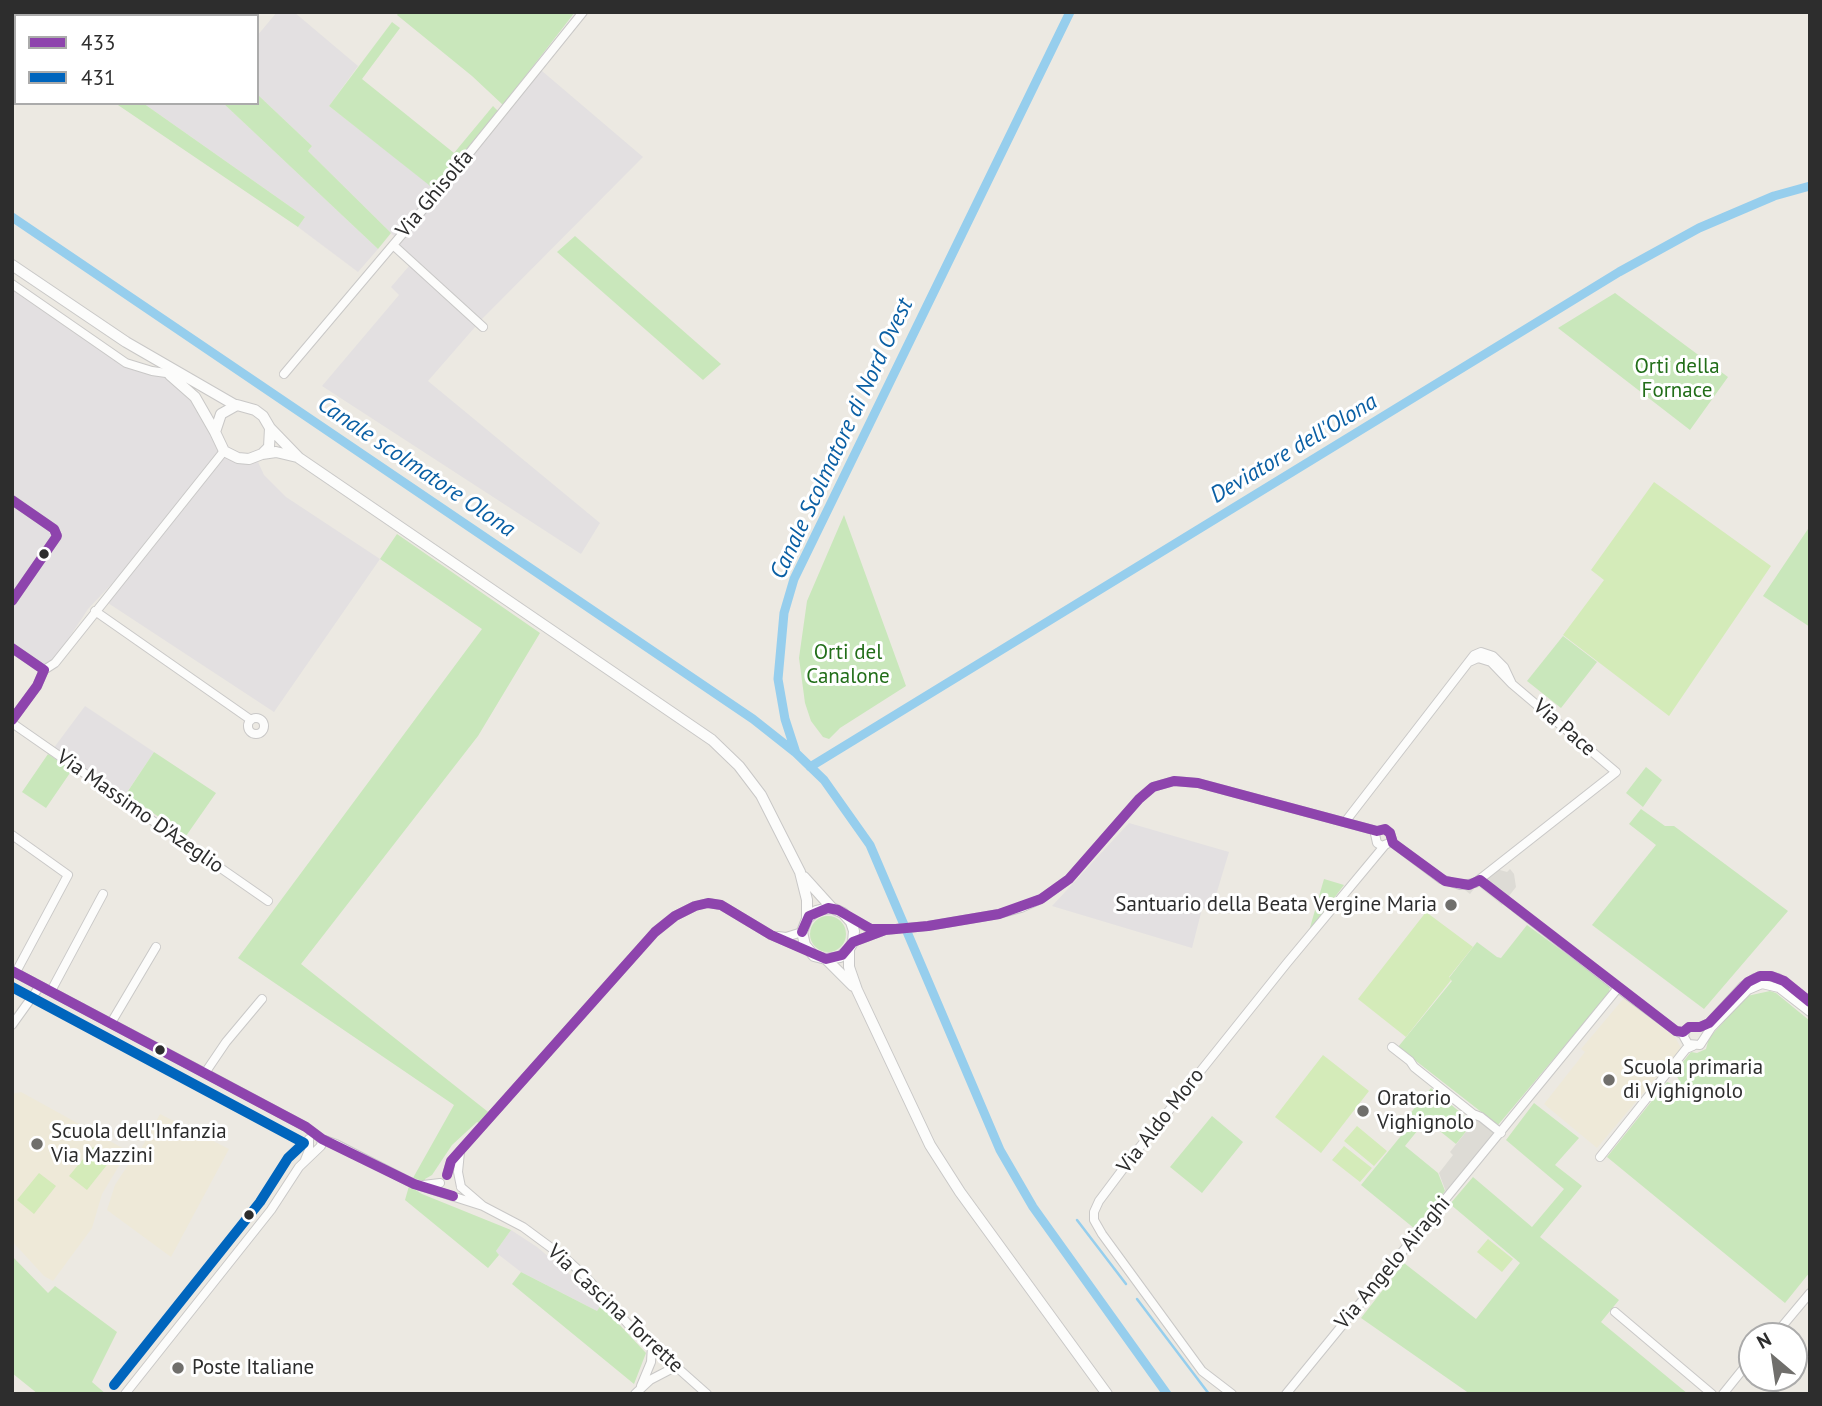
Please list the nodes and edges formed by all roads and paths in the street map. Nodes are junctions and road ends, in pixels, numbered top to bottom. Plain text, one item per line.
1 (583, 12) edge
2 (393, 245) junction
3 (12, 265) edge
4 (12, 285) edge
5 (483, 327) dead end
6 (126, 342) junction
7 (166, 373) junction
8 (284, 374) dead end
9 (234, 405) junction
10 (270, 428) junction
11 (215, 432) junction
12 (224, 451) junction
13 (262, 454) junction
14 (299, 458) junction
15 (12, 499) edge
16 (12, 601) edge
17 (95, 611) junction
18 (12, 648) edge
19 (44, 670) junction
20 (251, 720) dead end
21 (12, 721) edge
22 (1345, 822) junction
23 (12, 835) edge
24 (1384, 840) junction
25 (800, 872) junction
26 (1480, 880) junction
27 (103, 894) dead end
28 (268, 901) dead end
29 (832, 908) junction
30 (848, 918) junction
31 (807, 919) junction
32 (884, 930) junction
33 (803, 932) junction
34 (771, 935) junction
35 (850, 946) junction
36 (156, 947) dead end
37 (809, 951) junction
38 (826, 959) junction
39 (14, 971) edge
40 (1776, 982) junction
41 (40, 986) junction
42 (1618, 988) junction
43 (857, 990) junction
44 (51, 991) junction
45 (262, 999) dead end
46 (1810, 1002) edge
47 (1810, 1012) edge
48 (111, 1023) junction
49 (12, 1025) edge
50 (1700, 1027) junction
51 (1705, 1036) junction
52 (1686, 1039) junction
53 (1392, 1047) dead end
54 (205, 1073) junction
55 (1501, 1133) junction
56 (318, 1141) junction
57 (461, 1151) junction
58 (1600, 1157) dead end
59 (447, 1175) junction
60 (440, 1182) junction
61 (460, 1183) junction
62 (420, 1185) junction
63 (442, 1192) junction
64 (453, 1196) junction
65 (483, 1206) junction
66 (1810, 1293) edge
67 (1615, 1312) dead end
68 (1786, 1322) edge
69 (652, 1346) junction
70 (675, 1367) junction
71 (1738, 1375) edge
72 (638, 1390) edge
73 (125, 1394) edge
74 (707, 1394) edge
75 (1107, 1394) edge
76 (1232, 1394) edge
77 (1286, 1394) edge
78 (1712, 1394) edge
79 (1723, 1394) edge

1 - 2 street, Via Ghisolfa
2 - 5 street
2 - 8 street, Via Ghisolfa
3 - 6 main road
4 - 7 street
6 - 7 main road
6 - 9 main road
7 - 11 main road
9 - 10 main road
9 - 11 main road
10 - 13 main road
10 - 14 main road
11 - 12 main road
12 - 13 main road
12 - 17 street
13 - 14 main road
14 - 25 main road
15 - 16 street
17 - 19 street
17 - 20 street
18 - 19 street
19 - 21 street
21 - 28 street, Via Massimo D'Azeglio
22 - 24 street
22 - 26 street, Via Pace
22 - 32 street
23 - 39 street
24 - 26 street
24 - 76 street, Via Aldo Moro
25 - 29 main road
25 - 31 main road
26 - 42 street
27 - 44 street
29 - 30 main road
29 - 31 main road
30 - 32 street
30 - 35 main road
31 - 33 main road
32 - 35 street
33 - 34 street
33 - 37 main road
34 - 37 street
34 - 57 street
35 - 38 main road
35 - 43 main road
36 - 48 street
37 - 38 main road
38 - 43 main road
39 - 41 street
40 - 46 street
40 - 47 street
40 - 50 street
40 - 51 street
41 - 44 street
41 - 49 street
42 - 52 street
42 - 55 street, Via Angelo Airaghi
43 - 75 main road
44 - 48 street
45 - 54 street
48 - 54 street
50 - 51 street
50 - 52 street
51 - 52 street
52 - 58 street
53 - 55 street
54 - 56 street
55 - 77 street, Via Angelo Airaghi
56 - 62 street
56 - 73 street
57 - 59 street
57 - 61 street
59 - 60 street
59 - 61 street
60 - 62 street
60 - 63 street
61 - 64 street
61 - 65 street, Via Cascina Torrette
62 - 63 street
63 - 64 street
64 - 65 street, Via Cascina Torrette
65 - 69 street, Via Cascina Torrette
66 - 68 street
67 - 78 street
69 - 70 street, Via Cascina Torrette
69 - 72 street
70 - 72 street
70 - 74 street, Via Cascina Torrette
71 - 79 street

